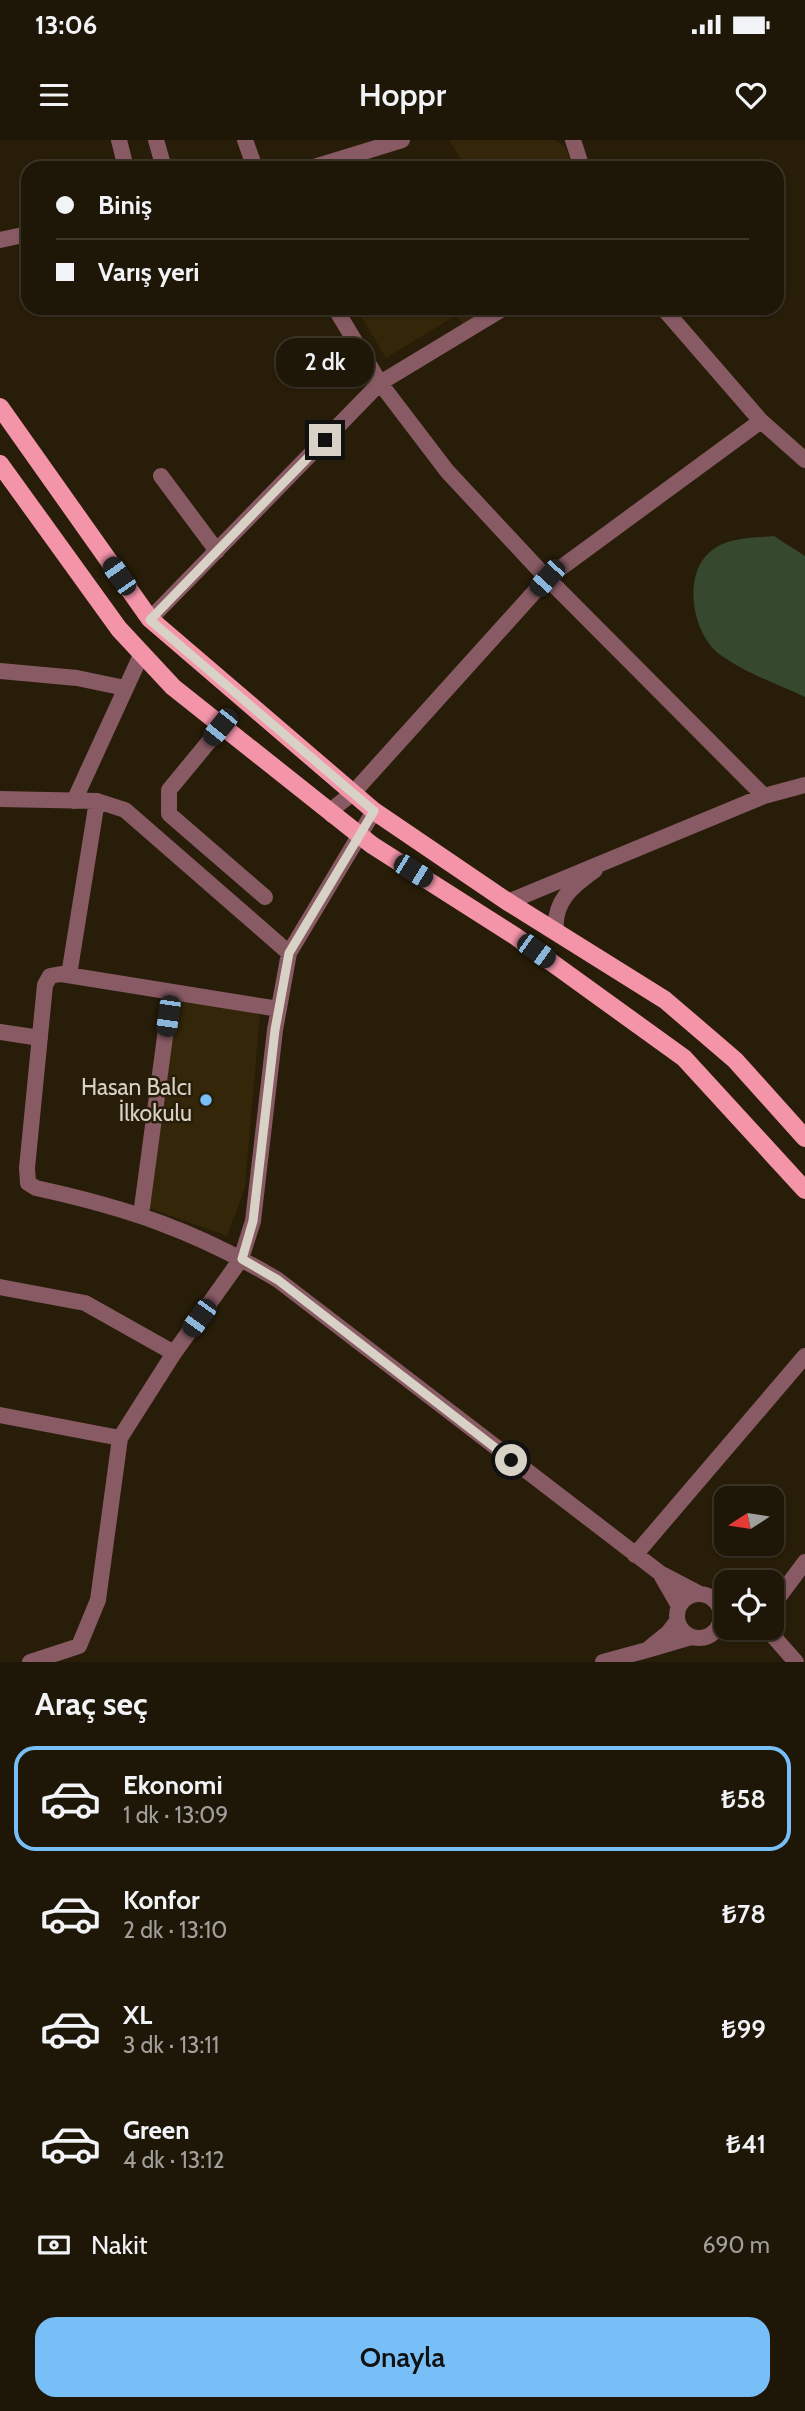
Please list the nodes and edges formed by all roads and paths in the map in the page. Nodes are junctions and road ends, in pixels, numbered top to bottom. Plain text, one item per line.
1 (119, 140) edge
2 (156, 140) edge
3 (245, 140) edge
4 (402, 140) edge
5 (573, 140) edge
6 (124, 161) edge
7 (162, 161) edge
8 (252, 161) edge
9 (334, 161) edge
10 (580, 161) edge
11 (21, 236) edge
12 (0, 240) edge
13 (339, 315) edge
14 (492, 315) edge
15 (669, 315) edge
16 (380, 383) junction
17 (0, 407) edge
18 (761, 421) junction
19 (805, 460) edge
20 (0, 464) edge
21 (161, 476) dead end
22 (217, 551) junction
23 (547, 578) junction
24 (150, 620) junction
25 (142, 653) junction
26 (0, 671) edge
27 (125, 688) junction
28 (220, 727) junction
29 (805, 785) edge
30 (353, 793) junction
31 (764, 796) junction
32 (0, 799) edge
33 (74, 801) junction
34 (97, 802) junction
35 (374, 811) junction
36 (332, 815) junction
37 (358, 835) junction
38 (619, 854) junction
39 (265, 897) dead end
40 (508, 902) junction
41 (556, 932) junction
42 (289, 953) junction
43 (69, 975) junction
44 (171, 992) junction
45 (279, 1009) junction
46 (0, 1032) edge
47 (40, 1038) junction
48 (805, 1138) edge
49 (805, 1190) edge
50 (141, 1214) junction
51 (242, 1259) junction
52 (0, 1287) edge
53 (174, 1353) junction
54 (805, 1356) edge
55 (0, 1415) edge
56 (120, 1438) junction
57 (635, 1555) junction
58 (805, 1562) edge
59 (660, 1573) junction
60 (784, 1590) edge
61 (700, 1594) junction
62 (714, 1601) edge
63 (678, 1613) junction
64 (714, 1633) edge
65 (691, 1637) junction
66 (777, 1640) edge
67 (647, 1650) junction
68 (30, 1662) edge
69 (603, 1662) edge
70 (796, 1662) edge

1 - 6 street
2 - 7 street
3 - 8 street
4 - 9 street
5 - 10 street
11 - 12 street
13 - 16 street
14 - 16 street
15 - 18 street
16 - 22 street
16 - 23 street
17 - 24 main road
18 - 19 street
18 - 23 street
20 - 25 main road
21 - 22 street
22 - 24 street
23 - 30 street
23 - 31 street
24 - 30 main road
25 - 27 street
25 - 28 main road
26 - 27 street
27 - 33 street
28 - 36 main road
28 - 39 street
29 - 31 street
30 - 35 main road
30 - 36 street
31 - 38 street
32 - 33 street
33 - 34 street
34 - 42 street
34 - 43 street
35 - 37 street
35 - 40 main road
36 - 37 main road
37 - 42 street
37 - 49 main road
38 - 40 street
38 - 41 street
40 - 41 main road
41 - 48 main road
42 - 45 street
43 - 44 street
43 - 47 street
44 - 45 street
44 - 50 street
45 - 51 street
46 - 47 street
47 - 50 street
50 - 51 street
51 - 53 street
51 - 57 street
52 - 53 street
53 - 56 street
54 - 57 street
55 - 56 street
56 - 68 street
57 - 59 street
58 - 60 street
59 - 61 street
59 - 63 street
61 - 62 street
61 - 63 street
63 - 65 street
63 - 67 street
64 - 65 street
65 - 67 street
66 - 70 street
67 - 69 street

